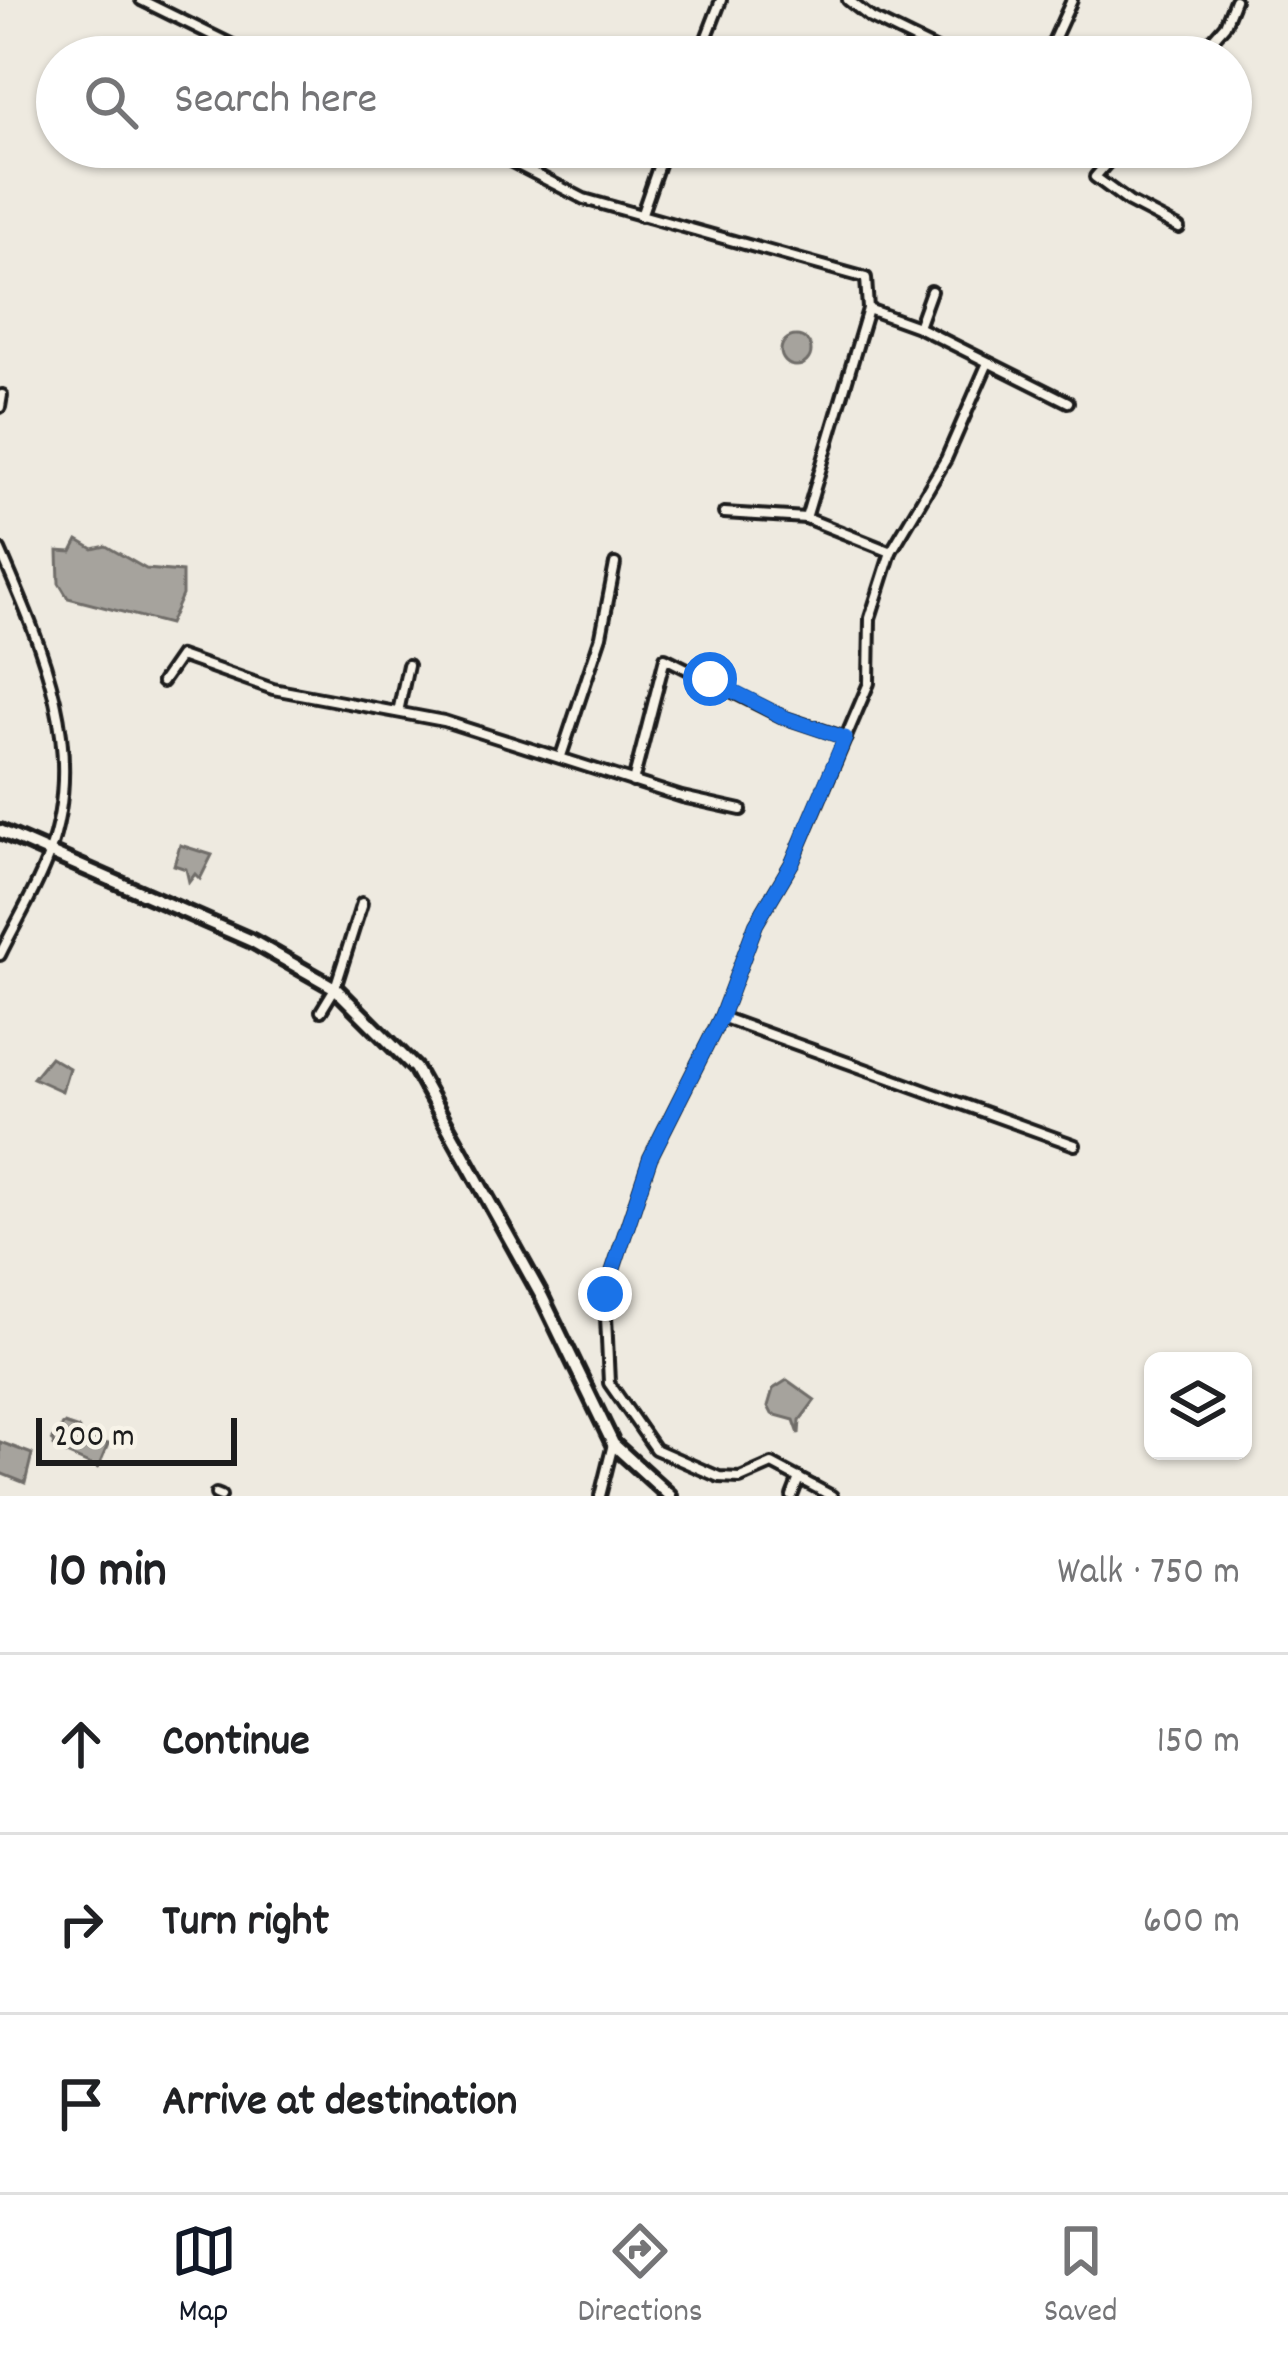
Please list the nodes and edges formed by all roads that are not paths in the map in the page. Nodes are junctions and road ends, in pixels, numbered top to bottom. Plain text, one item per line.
1 (141, 0) edge
2 (721, 0) edge
3 (848, 0) edge
4 (1072, 0) edge
5 (1235, 0) edge
6 (214, 36) edge
7 (707, 36) edge
8 (908, 36) edge
9 (1056, 36) edge
10 (1215, 36) edge
11 (524, 168) edge
12 (658, 168) edge
13 (1102, 168) edge
14 (641, 216) junction
15 (1179, 228) dead end
16 (931, 291) dead end
17 (868, 310) junction
18 (918, 327) junction
19 (987, 365) junction
20 (2, 395) edge
21 (1068, 402) dead end
22 (0, 407) edge
23 (724, 513) dead end
24 (806, 518) junction
25 (0, 550) edge
26 (890, 552) junction
27 (615, 564) dead end
28 (408, 665) dead end
29 (161, 682) dead end
30 (398, 712) junction
31 (845, 738) junction
32 (561, 757) junction
33 (633, 782) junction
34 (741, 810) dead end
35 (0, 831) edge
36 (50, 853) junction
37 (362, 903) dead end
38 (0, 955) edge
39 (335, 988) junction
40 (321, 1011) dead end
41 (721, 1017) junction
42 (1075, 1145) dead end
43 (613, 1444) junction
44 (800, 1478) junction
45 (600, 1496) edge
46 (670, 1496) edge
47 (792, 1496) edge
48 (832, 1496) edge

1 - 6 street
2 - 7 street
3 - 8 street
4 - 9 street
5 - 10 street
11 - 14 street
12 - 14 street
13 - 15 street
14 - 17 street
16 - 18 street
17 - 18 street
17 - 24 street
18 - 19 street
19 - 21 street
19 - 26 street
20 - 22 street
23 - 24 street
24 - 26 street
25 - 36 street
26 - 31 street
27 - 32 street
28 - 30 street
29 - 30 street
30 - 32 street
31 - 33 street
31 - 41 street
32 - 33 street
33 - 34 street
35 - 36 main road
36 - 38 street
36 - 39 main road
37 - 39 street
39 - 40 street
39 - 43 main road
41 - 42 street
41 - 44 street
43 - 45 street
43 - 46 main road
44 - 47 street
44 - 48 street

